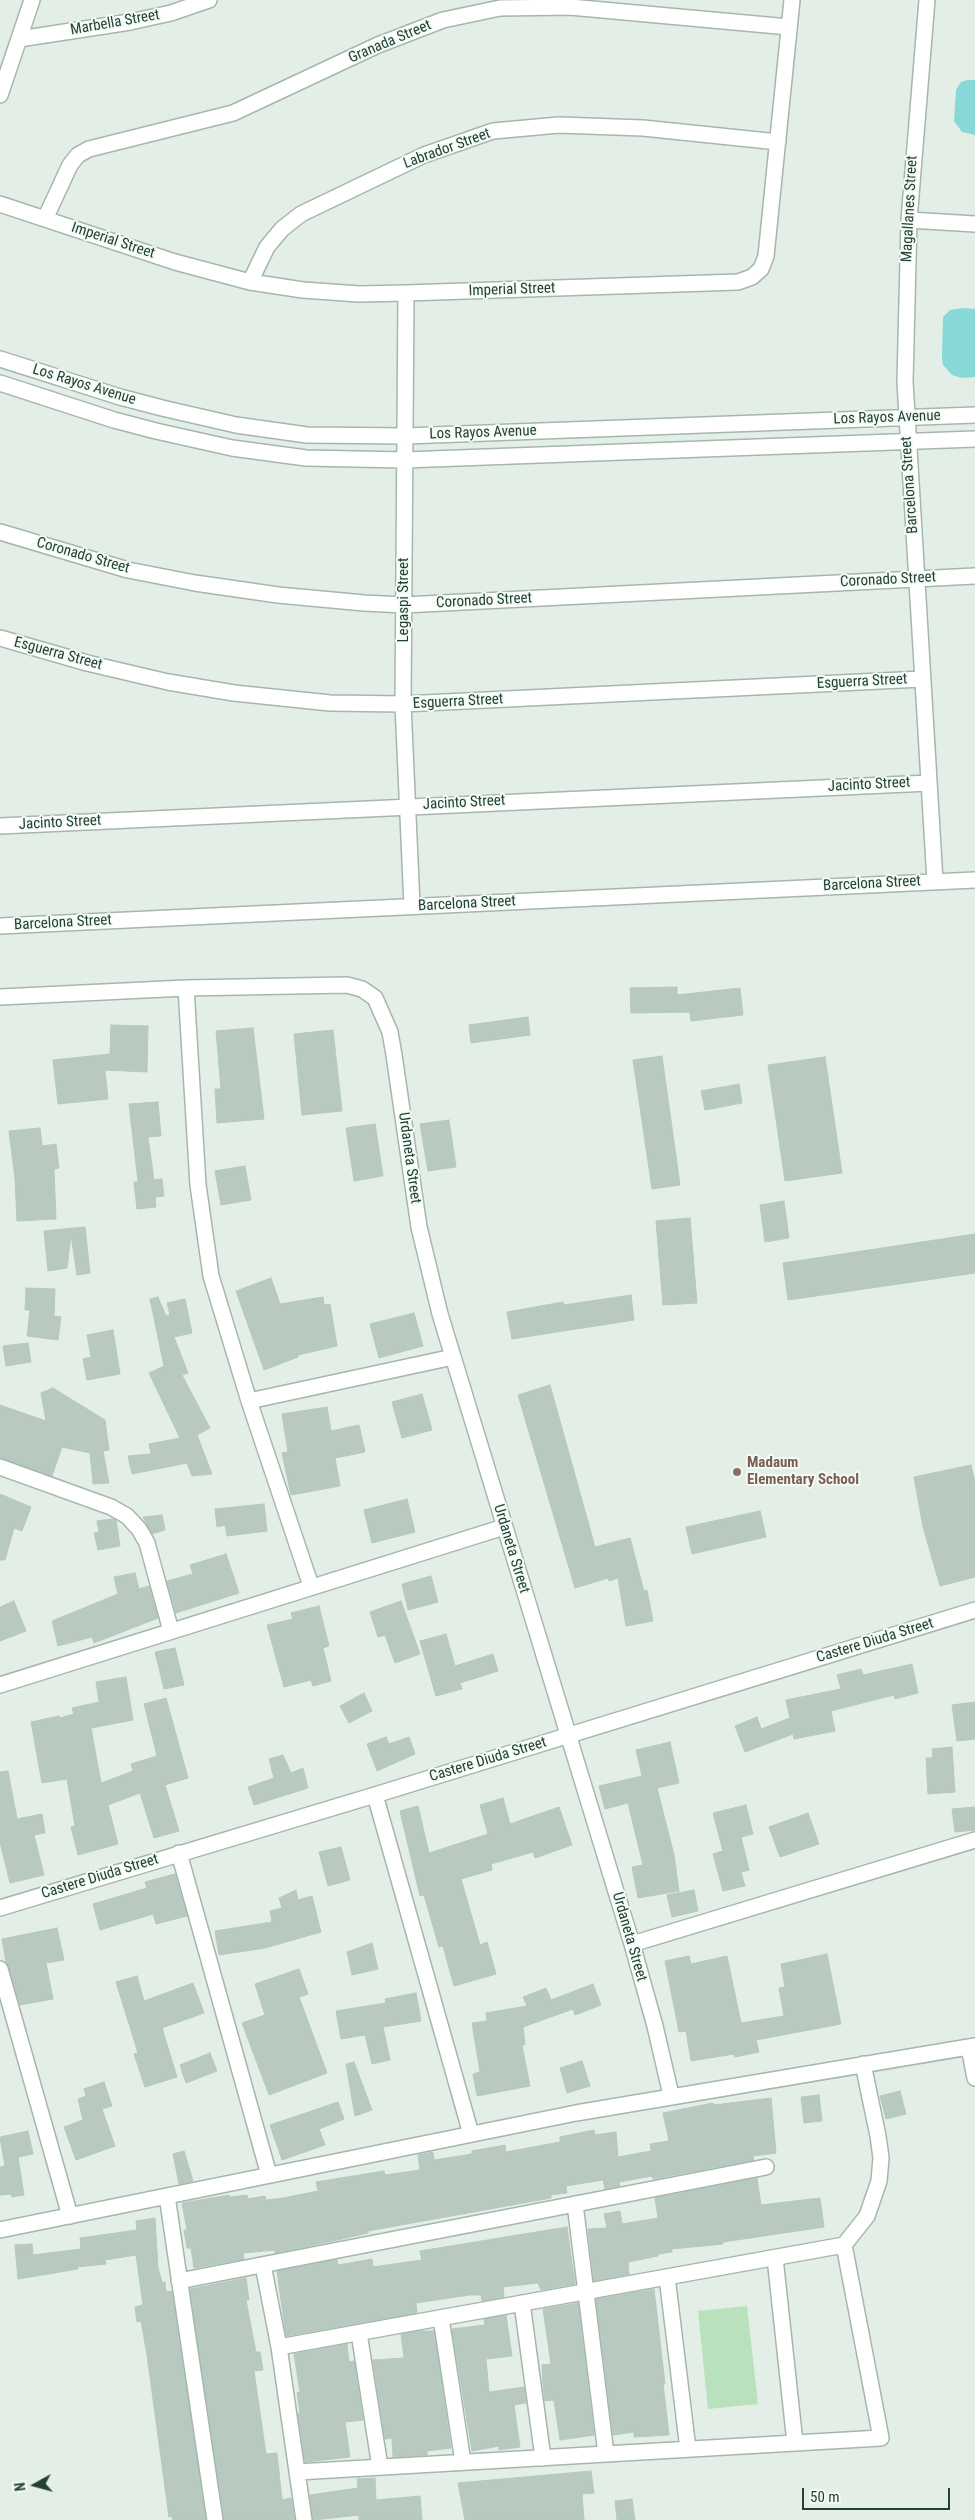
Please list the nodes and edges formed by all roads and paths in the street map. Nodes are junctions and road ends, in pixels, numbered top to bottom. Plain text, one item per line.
1 (32, 0) edge
2 (209, 0) edge
3 (792, 0) edge
4 (927, 0) edge
5 (789, 27) junction
6 (19, 39) junction
7 (0, 95) edge
8 (778, 142) junction
9 (0, 204) edge
10 (45, 219) junction
11 (909, 220) junction
12 (975, 224) edge
13 (250, 282) junction
14 (406, 293) junction
15 (0, 359) edge
16 (0, 384) edge
17 (975, 415) edge
18 (906, 418) junction
19 (404, 436) junction
20 (975, 439) edge
21 (907, 441) junction
22 (404, 460) junction
23 (0, 532) edge
24 (975, 576) edge
25 (916, 578) junction
26 (404, 605) junction
27 (0, 638) edge
28 (922, 679) junction
29 (403, 704) junction
30 (928, 783) junction
31 (407, 806) junction
32 (0, 826) edge
33 (975, 880) edge
34 (935, 881) junction
35 (412, 906) junction
36 (0, 926) edge
37 (186, 988) junction
38 (0, 997) edge
39 (453, 1358) junction
40 (249, 1400) junction
41 (0, 1467) edge
42 (504, 1527) junction
43 (311, 1586) junction
44 (975, 1610) edge
45 (170, 1631) junction
46 (0, 1685) edge
47 (567, 1736) junction
48 (376, 1795) junction
49 (975, 1840) edge
50 (179, 1853) junction
51 (0, 1908) edge
52 (632, 1944) junction
53 (0, 1969) edge
54 (972, 2047) edge
55 (862, 2064) junction
56 (975, 2078) edge
57 (671, 2095) junction
58 (471, 2134) junction
59 (766, 2167) dead end
60 (270, 2175) junction
61 (167, 2196) junction
62 (575, 2204) junction
63 (70, 2216) junction
64 (0, 2230) edge
65 (844, 2245) junction
66 (775, 2258) junction
67 (263, 2265) junction
68 (667, 2277) junction
69 (179, 2281) junction
70 (586, 2292) junction
71 (522, 2303) junction
72 (441, 2318) junction
73 (359, 2333) junction
74 (279, 2347) junction
75 (795, 2443) junction
76 (688, 2449) junction
77 (606, 2454) junction
78 (543, 2458) junction
79 (463, 2462) junction
80 (380, 2467) junction
81 (297, 2472) junction
82 (215, 2520) edge
83 (304, 2520) edge

1 - 6 street
2 - 6 street, Marbella Street
3 - 5 street, Imperial Street
4 - 11 street, Magallanes Street
5 - 8 street, Imperial Street
5 - 10 street, Granada Street
6 - 7 street
8 - 13 street, Labrador Street
8 - 14 street, Imperial Street
9 - 10 street, Imperial Street
10 - 13 street, Imperial Street
11 - 12 street
11 - 18 street, Magallanes Street
13 - 14 street, Imperial Street
14 - 19 street, Legaspi Street
15 - 19 street, Los Rayos Avenue
16 - 22 street, Los Rayos Avenue
17 - 18 street, Los Rayos Avenue
18 - 19 street, Los Rayos Avenue
18 - 21 street, Barcelona Street
19 - 22 street, Legaspi Street
20 - 21 street, Los Rayos Avenue
21 - 22 street, Los Rayos Avenue
21 - 25 street, Barcelona Street
22 - 26 street, Legaspi Street
23 - 26 street, Coronado Street
24 - 25 street, Coronado Street
25 - 26 street, Coronado Street
25 - 28 street, Barcelona Street
26 - 29 street, Legaspi Street
27 - 29 street, Esguerra Street
28 - 29 street, Esguerra Street
28 - 30 street, Barcelona Street
29 - 31 street, Legaspi Street
30 - 31 street, Jacinto Street
30 - 34 street, Barcelona Street
31 - 32 street, Jacinto Street
31 - 35 street, Legaspi Street
33 - 34 street, Barcelona Street
34 - 35 street, Barcelona Street
35 - 36 street, Barcelona Street
37 - 38 street
37 - 39 street, Urdaneta Street
37 - 40 street
39 - 40 street
39 - 42 street, Urdaneta Street
40 - 43 street
41 - 45 street
42 - 43 street
42 - 47 street, Urdaneta Street
43 - 45 street
44 - 47 street, Castere Diuda Street
45 - 46 street
47 - 48 street, Castere Diuda Street
47 - 52 street, Urdaneta Street
48 - 50 street, Castere Diuda Street
48 - 58 street
49 - 52 street
50 - 51 street, Castere Diuda Street
50 - 60 street
52 - 57 street, Urdaneta Street
53 - 63 street
54 - 55 street
54 - 56 street
55 - 57 street
55 - 65 street
57 - 58 street
58 - 60 street
59 - 62 street
60 - 61 street
61 - 63 street
61 - 69 street
62 - 67 street
62 - 70 street
63 - 64 street
65 - 66 street
65 - 75 street
66 - 68 street
66 - 75 street
67 - 69 street
67 - 74 street
68 - 70 street
68 - 76 street
69 - 82 street
70 - 71 street
70 - 77 street
71 - 72 street
71 - 78 street
72 - 73 street
72 - 79 street
73 - 74 street
73 - 80 street
74 - 81 street
75 - 76 street
76 - 77 street
77 - 78 street
78 - 79 street
79 - 80 street
80 - 81 street
81 - 83 street

